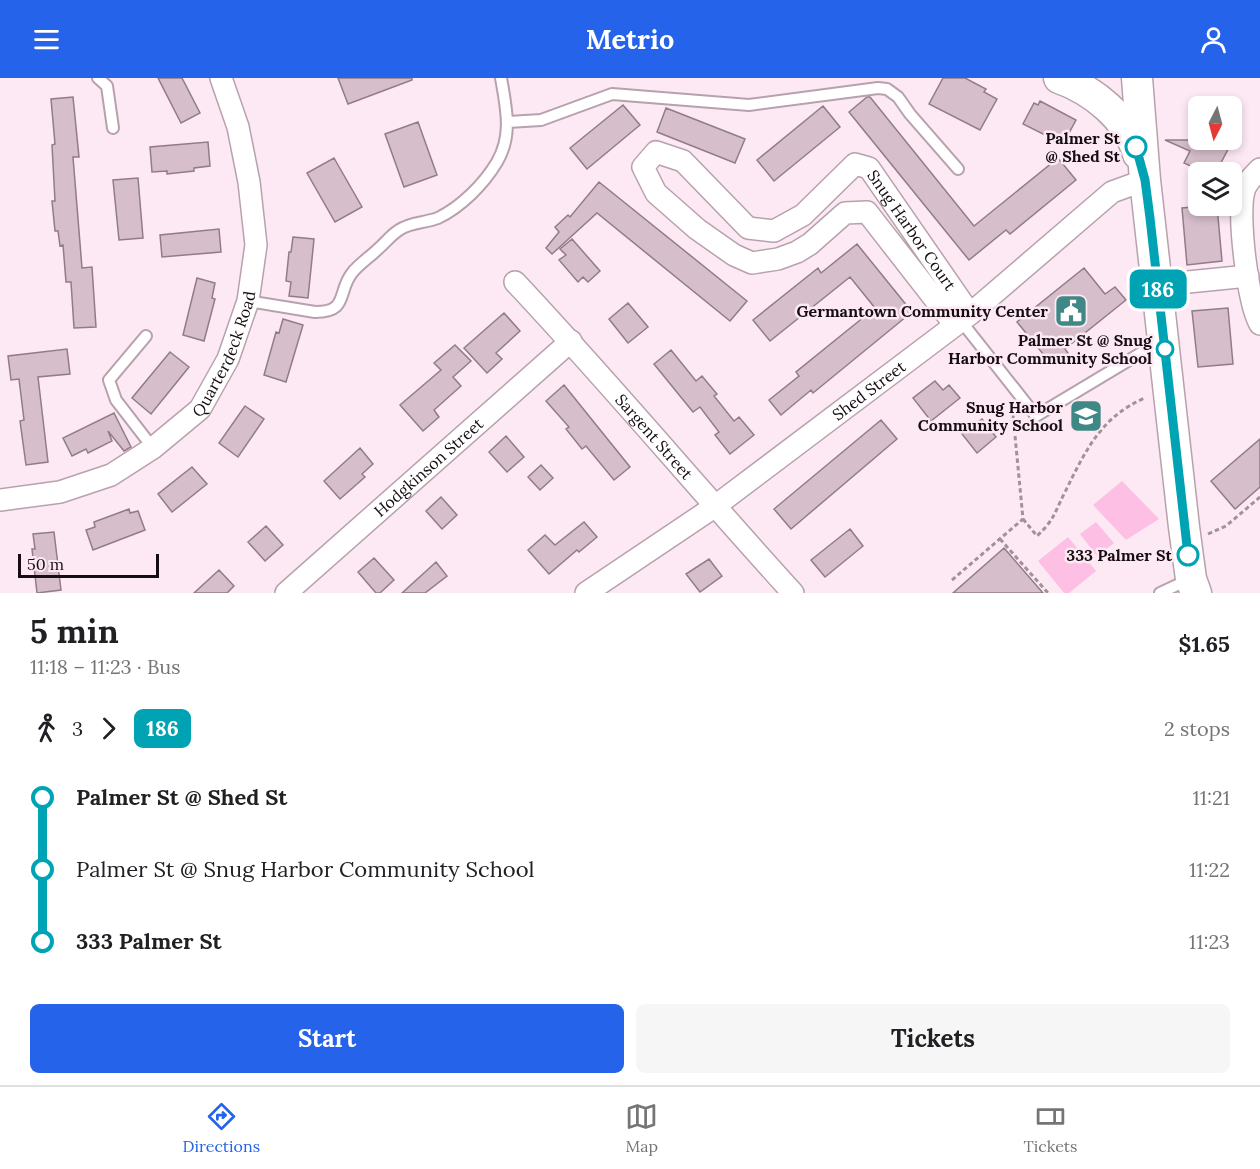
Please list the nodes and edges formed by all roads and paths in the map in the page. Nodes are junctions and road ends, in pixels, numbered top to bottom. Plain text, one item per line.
1 (98, 78) edge
2 (501, 78) edge
3 (850, 78) edge
4 (1059, 78) edge
5 (1137, 78) edge
6 (229, 80) edge
7 (850, 90) junction
8 (508, 122) junction
9 (113, 128) dead end
10 (958, 169) dead end
11 (1260, 169) edge
12 (1145, 180) junction
13 (1248, 276) junction
14 (515, 282) dead end
15 (1158, 285) junction
16 (248, 301) junction
17 (962, 320) junction
18 (1260, 324) edge
19 (146, 336) dead end
20 (1164, 339) junction
21 (571, 341) junction
22 (1170, 391) junction
23 (1013, 415) dead end
24 (153, 448) junction
25 (1260, 497) edge
26 (0, 500) edge
27 (714, 507) junction
28 (1023, 519) junction
29 (1000, 539) junction
30 (1186, 539) junction
31 (952, 580) dead end
32 (1193, 586) edge
33 (286, 593) edge
34 (586, 593) edge
35 (793, 593) edge
36 (1048, 593) edge
37 (1160, 593) edge

1 - 9 lane
2 - 8 lane
3 - 7 lane
4 - 12 street
5 - 12 street
6 - 16 street, Quarterdeck Road
7 - 8 lane
7 - 10 lane
8 - 16 lane
11 - 13 street
12 - 15 street
12 - 17 street, Shed Street
13 - 15 street
13 - 18 street
14 - 21 street, Sargent Street
15 - 20 street
16 - 24 street, Quarterdeck Road
17 - 17 street, Snug Harbor Court
17 - 20 lane
17 - 27 street, Shed Street
19 - 24 lane
20 - 22 street
21 - 27 street, Sargent Street
21 - 33 street, Hodgkinson Street
22 - 28 path
22 - 30 street
23 - 28 path
24 - 26 street, Quarterdeck Road
25 - 30 path
27 - 34 street, Shed Street
27 - 35 street, Sargent Street
28 - 29 path
29 - 31 path
29 - 36 path
30 - 32 street
32 - 37 lane

